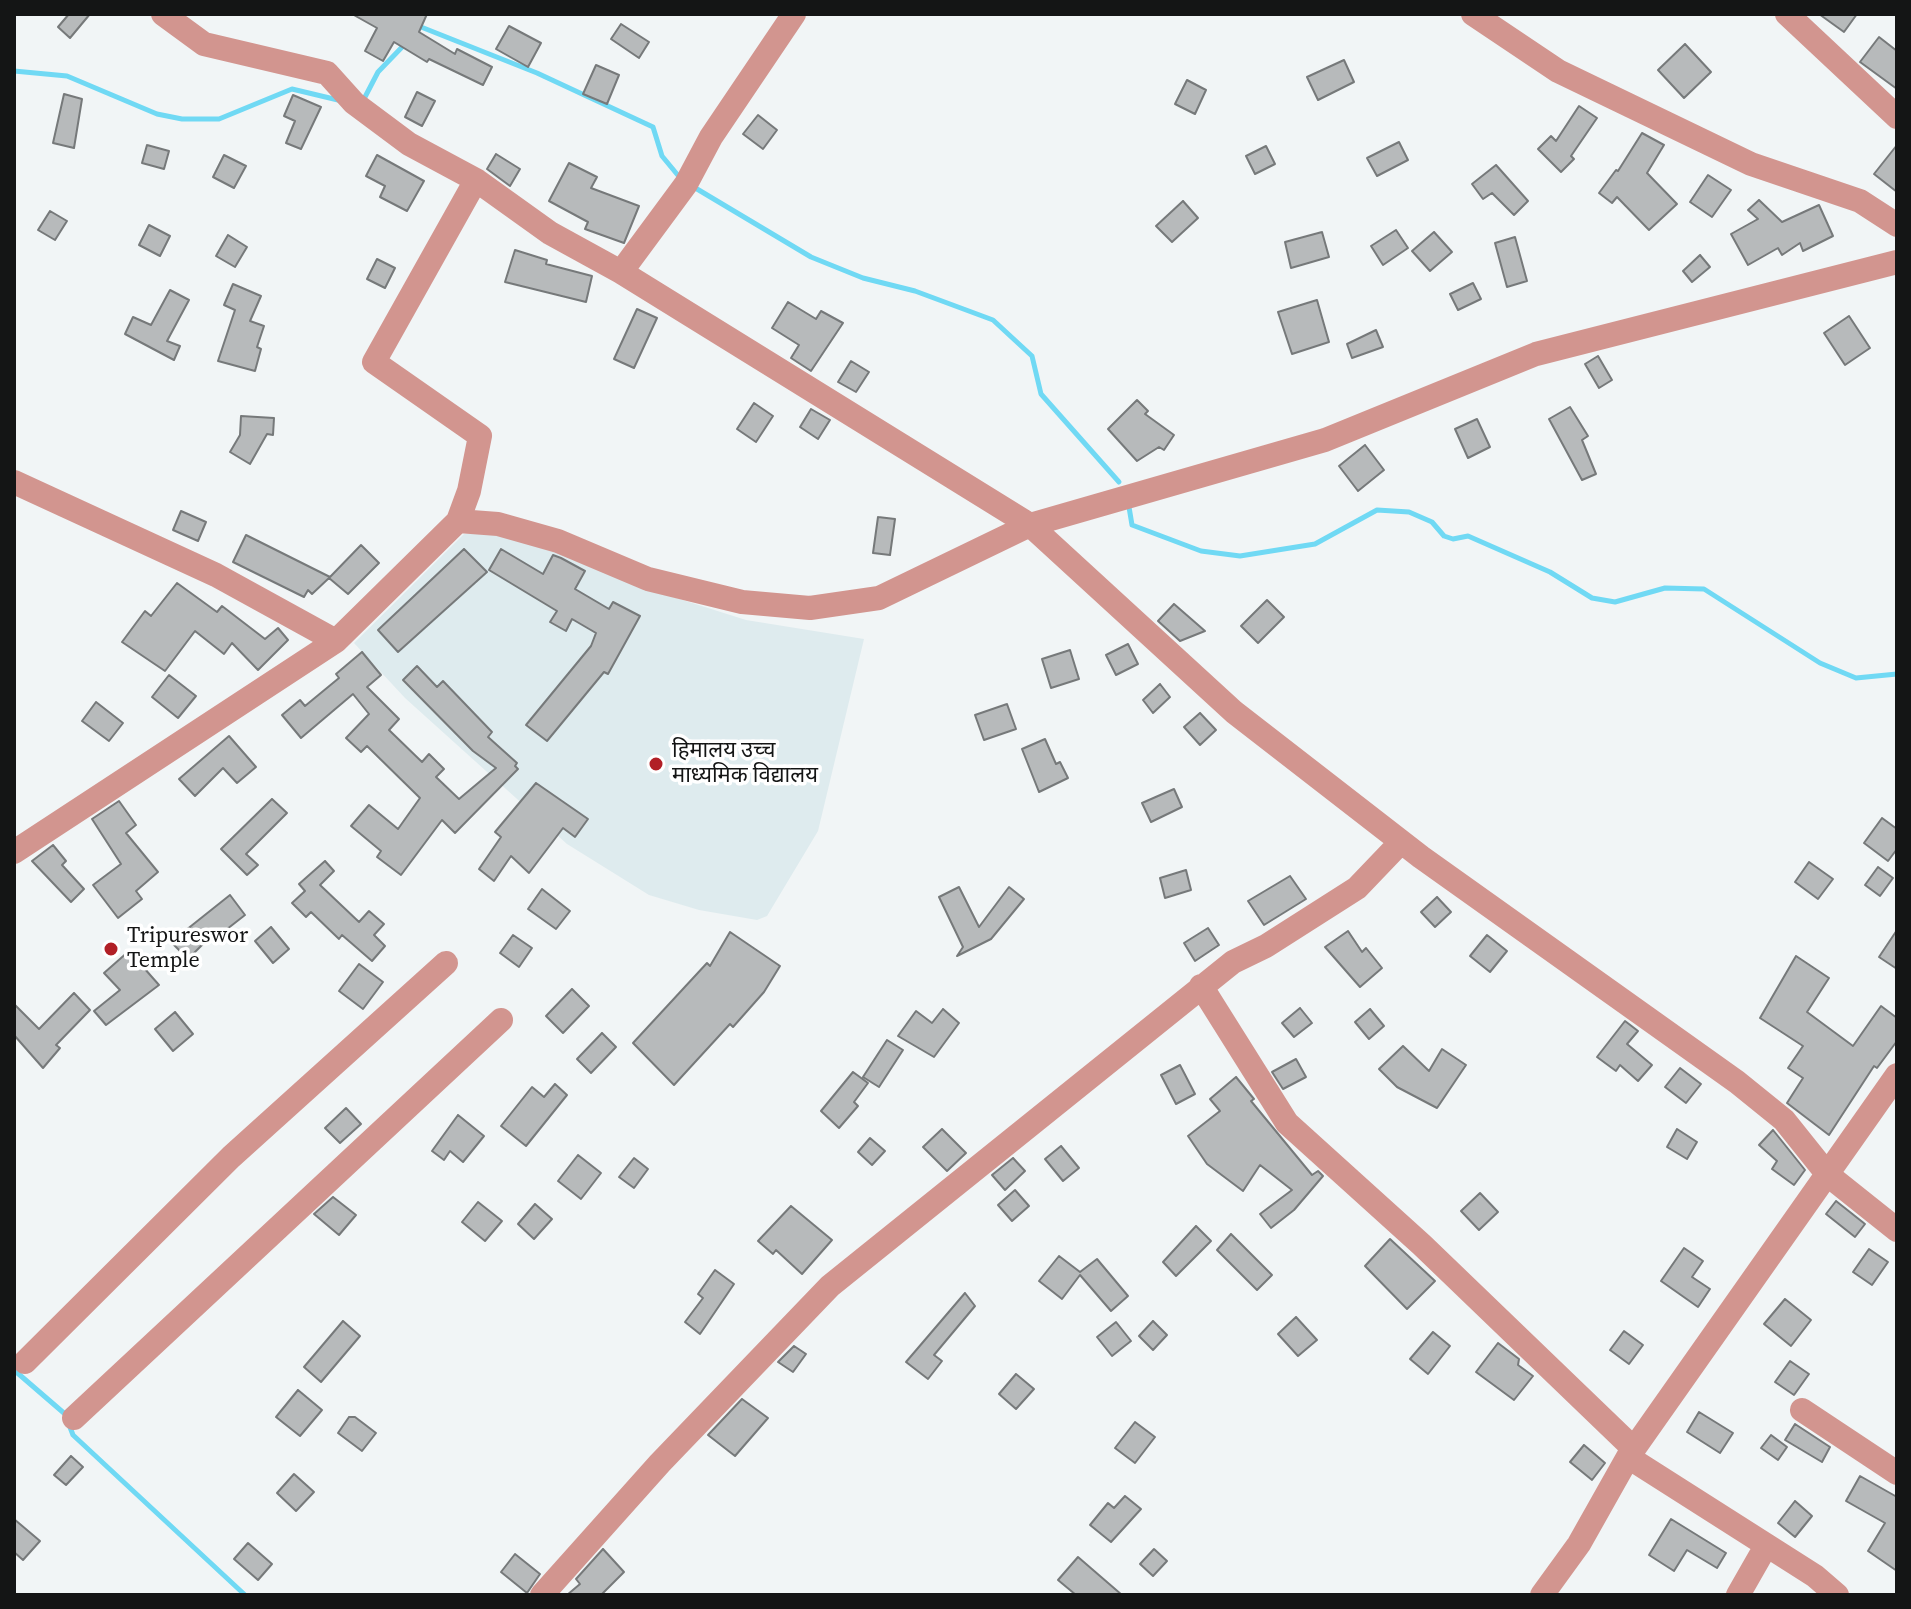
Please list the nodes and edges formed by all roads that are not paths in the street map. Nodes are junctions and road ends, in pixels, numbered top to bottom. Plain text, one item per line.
1 (163, 14) edge
2 (794, 14) edge
3 (1473, 14) edge
4 (1787, 14) edge
5 (1897, 117) edge
6 (476, 180) junction
7 (1897, 225) edge
8 (1897, 262) edge
9 (621, 272) junction
10 (14, 482) edge
11 (458, 521) junction
12 (1030, 525) junction
13 (336, 641) junction
14 (1401, 842) junction
15 (14, 852) edge
16 (446, 963) dead end
17 (1201, 986) junction
18 (501, 1020) dead end
19 (1897, 1075) edge
20 (1828, 1175) junction
21 (1897, 1230) edge
22 (25, 1362) dead end
23 (1802, 1410) dead end
24 (74, 1418) dead end
25 (1631, 1453) junction
26 (1897, 1473) edge
27 (1766, 1546) junction
28 (542, 1595) edge
29 (1542, 1595) edge
30 (1738, 1595) edge
31 (1837, 1595) edge

1 - 6 street
2 - 9 street
3 - 7 street
4 - 5 street
6 - 9 street
6 - 11 street
8 - 12 street
9 - 12 street
10 - 13 street
11 - 12 street
11 - 13 street
12 - 14 street
13 - 15 street
14 - 17 street
14 - 20 street
16 - 22 street
17 - 25 street
17 - 28 street
18 - 24 street
19 - 20 street
20 - 21 street
20 - 25 street
23 - 26 street
25 - 27 street
25 - 29 street
27 - 30 street
27 - 31 street

